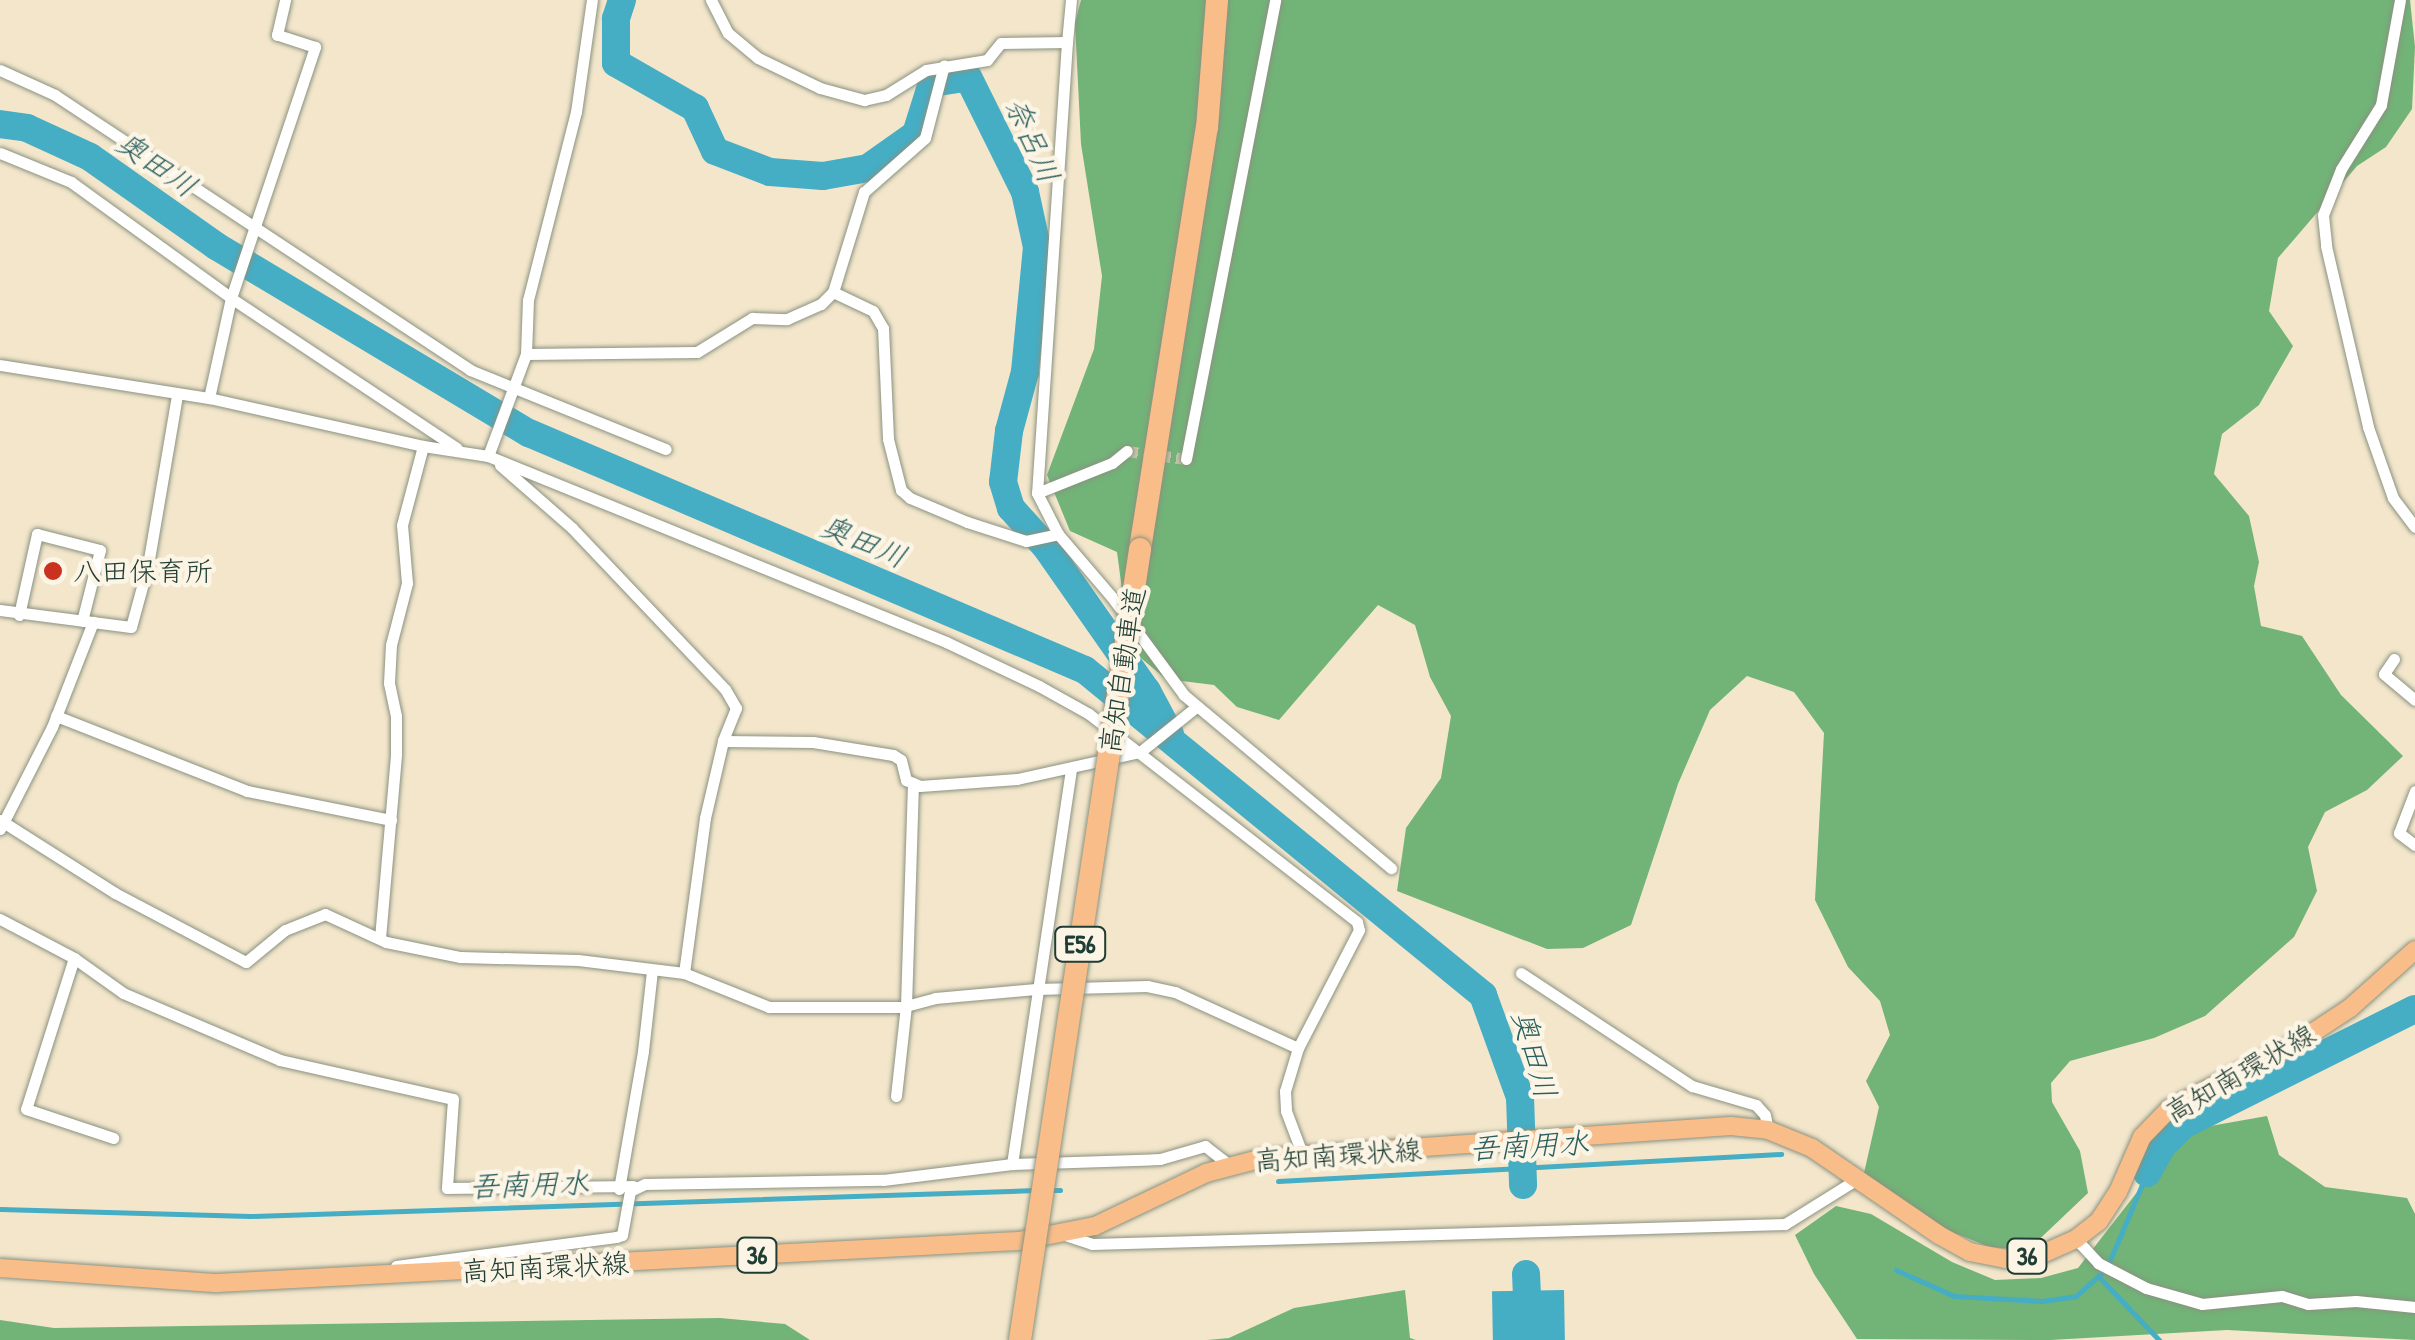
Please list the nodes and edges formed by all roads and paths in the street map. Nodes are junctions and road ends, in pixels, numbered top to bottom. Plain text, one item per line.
1 (285, 0) edge
2 (592, 0) edge
3 (711, 0) edge
4 (1071, 0) edge
5 (1217, 0) edge
6 (1276, 0) edge
7 (2400, 0) edge
8 (1066, 42) junction
9 (944, 65) junction
10 (0, 70) edge
11 (0, 153) edge
12 (252, 232) junction
13 (833, 292) junction
14 (231, 298) junction
15 (526, 354) junction
16 (0, 365) edge
17 (513, 390) junction
18 (177, 395) junction
19 (209, 398) junction
20 (422, 446) junction
21 (666, 450) dead end
22 (1127, 451) tunnel mouth
23 (461, 452) junction
24 (488, 456) junction
25 (1186, 460) dead end
26 (1036, 493) junction
27 (2415, 527) edge
28 (1058, 534) junction
29 (0, 610) edge
30 (19, 616) junction
31 (88, 622) junction
32 (1118, 638) dead end
33 (1148, 646) junction
34 (2394, 659) dead end
35 (2415, 700) edge
36 (1196, 707) junction
37 (56, 716) junction
38 (722, 741) junction
39 (1140, 752) junction
40 (1071, 769) junction
41 (914, 783) junction
42 (2415, 791) edge
43 (391, 820) junction
44 (1, 824) edge
45 (2415, 845) edge
46 (1392, 868) dead end
47 (0, 918) edge
48 (380, 938) junction
49 (2415, 950) edge
50 (74, 958) junction
51 (652, 971) junction
52 (684, 973) junction
53 (1521, 973) dead end
54 (1036, 989) junction
55 (906, 1006) junction
56 (1298, 1048) junction
57 (896, 1096) dead end
58 (1768, 1130) junction
59 (113, 1138) dead end
60 (1303, 1156) junction
61 (1012, 1164) junction
62 (1229, 1165) junction
63 (1857, 1179) junction
64 (627, 1188) junction
65 (1065, 1235) junction
66 (2076, 1239) junction
67 (0, 1268) edge
68 (284, 1281) junction
69 (2415, 1307) edge
70 (1020, 1340) edge

1 - 12 street
2 - 15 street
3 - 9 street
4 - 8 street
5 - 70 highway, 高知自動車道 / E56, bridge
6 - 25 street
7 - 27 street
8 - 9 street
8 - 26 street
9 - 13 street
10 - 12 street
11 - 14 street
12 - 14 street
12 - 17 street
13 - 15 street
13 - 28 street
14 - 19 street
14 - 23 street
15 - 17 street
16 - 18 street
17 - 21 street
17 - 24 street
18 - 19 street
18 - 31 street
19 - 20 street
20 - 23 street
20 - 43 street
22 - 26 street
23 - 24 street
24 - 38 street
24 - 39 street
26 - 28 street
28 - 33 street
29 - 30 street
30 - 31 street
30 - 31 street
31 - 37 street
32 - 33 street
33 - 36 street
34 - 35 street
36 - 39 street
36 - 46 street
37 - 43 street
37 - 44 street
38 - 41 street
38 - 52 street
39 - 40 street
39 - 56 street
40 - 41 street
40 - 54 street
41 - 55 street
42 - 45 street
43 - 48 street
44 - 48 street
47 - 50 street
48 - 51 street
49 - 66 main road, 高知南環状線 / 36
50 - 59 street
50 - 64 street
51 - 52 street
51 - 64 street
52 - 55 street
53 - 58 street
54 - 55 street
54 - 56 street
54 - 61 street
55 - 57 street
56 - 60 street
58 - 60 main road, 高知南環状線 / 36
58 - 63 main road, 高知南環状線 / 36
60 - 62 main road, 高知南環状線 / 36
61 - 62 street
61 - 64 street
62 - 65 main road, 高知南環状線 / 36
63 - 65 street
63 - 66 main road, 高知南環状線 / 36
64 - 68 street
65 - 68 main road, 高知南環状線 / 36
66 - 69 street
67 - 68 main road, 高知南環状線 / 36

